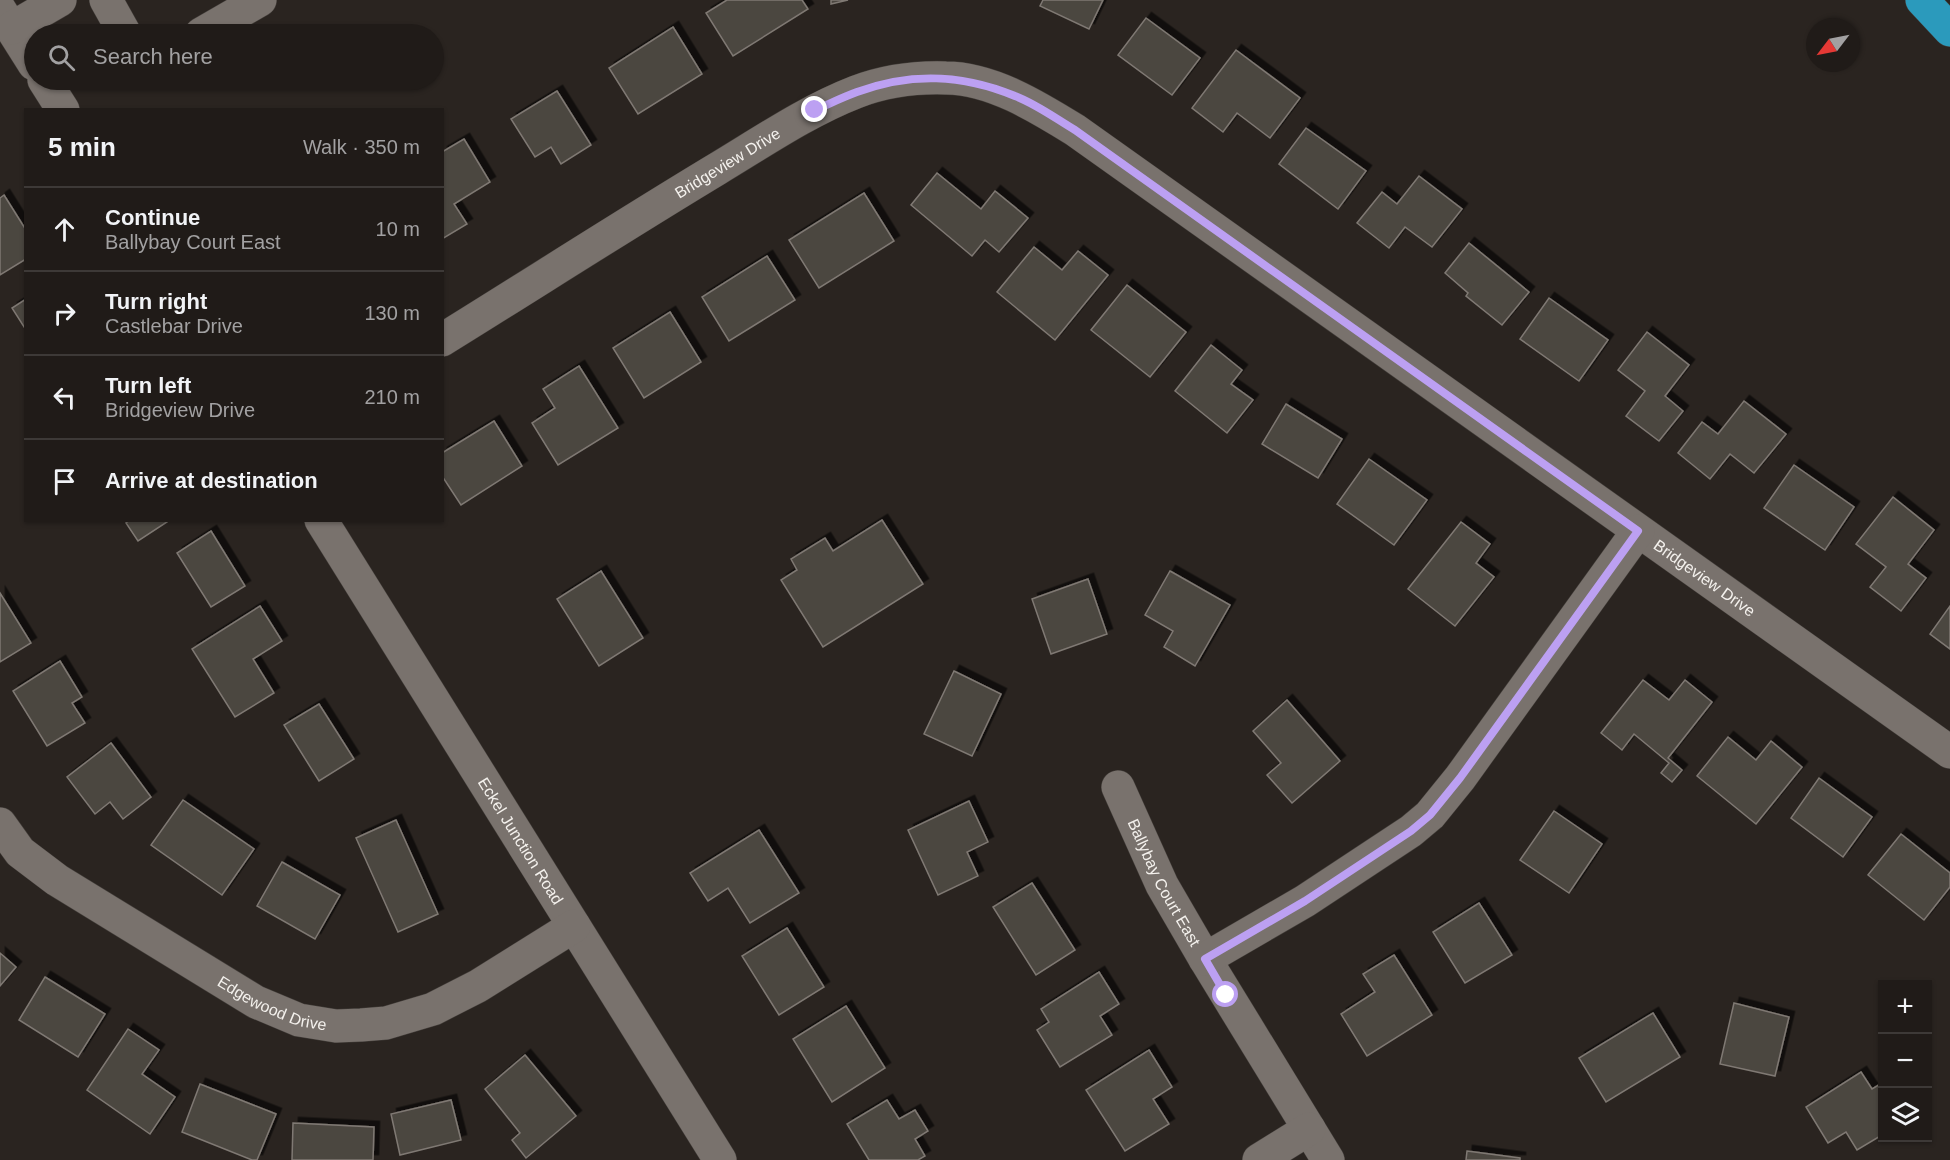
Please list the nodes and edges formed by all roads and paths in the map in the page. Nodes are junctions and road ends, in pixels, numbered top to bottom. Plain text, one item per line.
1 (60, 0) edge
2 (106, 0) edge
3 (260, 0) edge
4 (1922, 0) edge
5 (6, 19) edge
6 (119, 24) edge
7 (218, 24) edge
8 (1950, 30) edge
9 (24, 48) edge
10 (50, 90) edge
11 (62, 108) edge
12 (444, 339) edge
13 (322, 522) edge
14 (1638, 531) junction
15 (1950, 752) edge
16 (1118, 787) dead end
17 (0, 824) edge
18 (574, 926) junction
19 (1205, 959) junction
20 (1309, 1129) junction
21 (720, 1160) edge
22 (1259, 1160) edge
23 (1328, 1160) edge

1 - 5 street
2 - 6 street
3 - 7 street
4 - 8 highway
5 - 9 street
10 - 11 street
12 - 14 street, Bridgeview Drive
13 - 18 street, Eckel Junction Road
14 - 15 street, Bridgeview Drive
14 - 19 street
16 - 19 street, Ballybay Court East
17 - 18 street, Edgewood Drive
18 - 21 street, Eckel Junction Road
19 - 20 street, Ballybay Court East
20 - 22 street
20 - 23 street, Ballybay Court East

